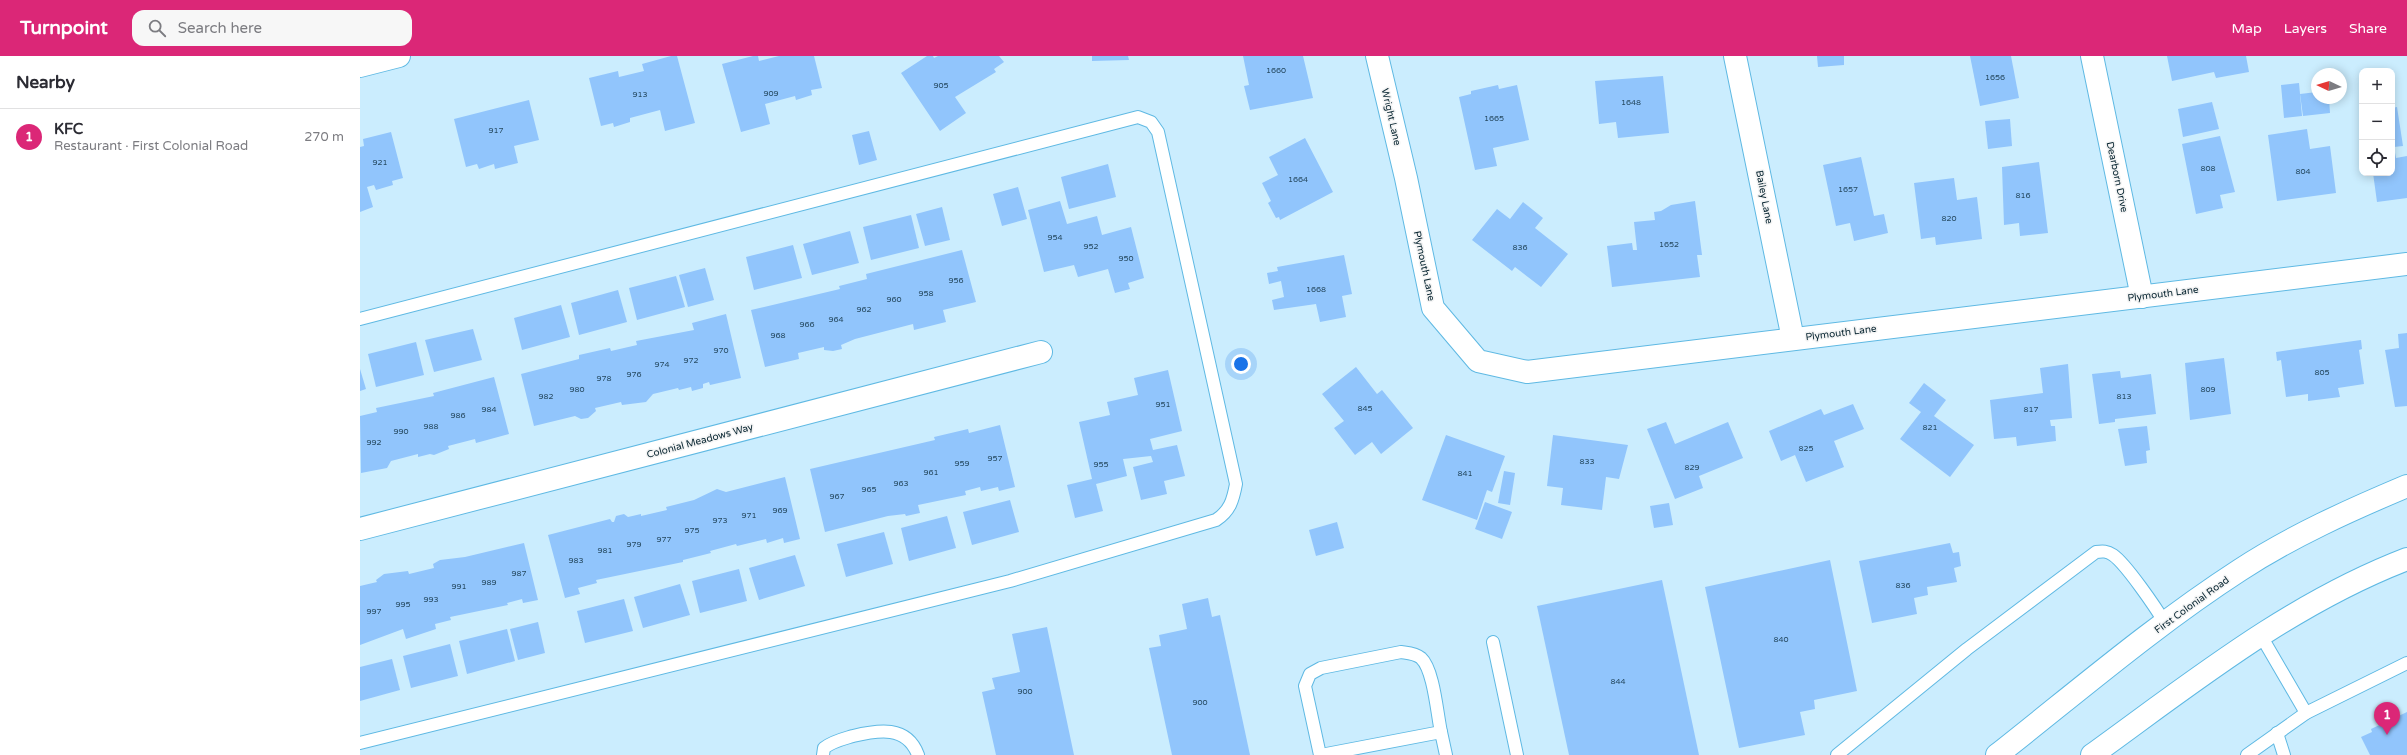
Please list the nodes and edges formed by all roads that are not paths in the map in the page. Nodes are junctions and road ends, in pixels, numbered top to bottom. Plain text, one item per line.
1 (397, 56) edge
2 (1377, 56) edge
3 (1736, 56) edge
4 (2092, 56) edge
5 (360, 66) edge
6 (1406, 178) joint
7 (2407, 264) edge
8 (2142, 297) junction
9 (360, 319) edge
10 (1793, 339) junction
11 (1041, 352) dead end
12 (2407, 486) edge
13 (360, 529) edge
14 (2407, 559) edge
15 (2165, 623) junction
16 (2260, 634) junction
17 (1493, 642) dead end
18 (2407, 663) edge
19 (2306, 713) junction
20 (1441, 732) junction
21 (2277, 733) junction
22 (360, 743) edge
23 (823, 755) edge
24 (918, 755) edge
25 (1320, 755) edge
26 (1446, 755) edge
27 (1517, 755) edge
28 (1837, 755) edge
29 (1997, 755) edge
30 (2092, 755) edge
31 (2247, 755) edge
32 (2284, 755) edge

1 - 5 street
2 - 6 street, Wright Lane
3 - 10 street, Bailey Lane
4 - 8 street, Dearborn Drive
6 - 10 street, Plymouth Lane
7 - 8 street, Plymouth Lane
8 - 10 street, Plymouth Lane
9 - 22 lane
11 - 13 street, Colonial Meadows Way
12 - 15 street, First Colonial Road
14 - 16 street
15 - 28 lane
15 - 29 street, First Colonial Road
16 - 19 lane
16 - 30 street
17 - 27 lane
18 - 19 lane
19 - 21 lane
20 - 25 lane
20 - 25 lane
20 - 26 lane
21 - 31 lane
21 - 32 lane
23 - 24 lane

